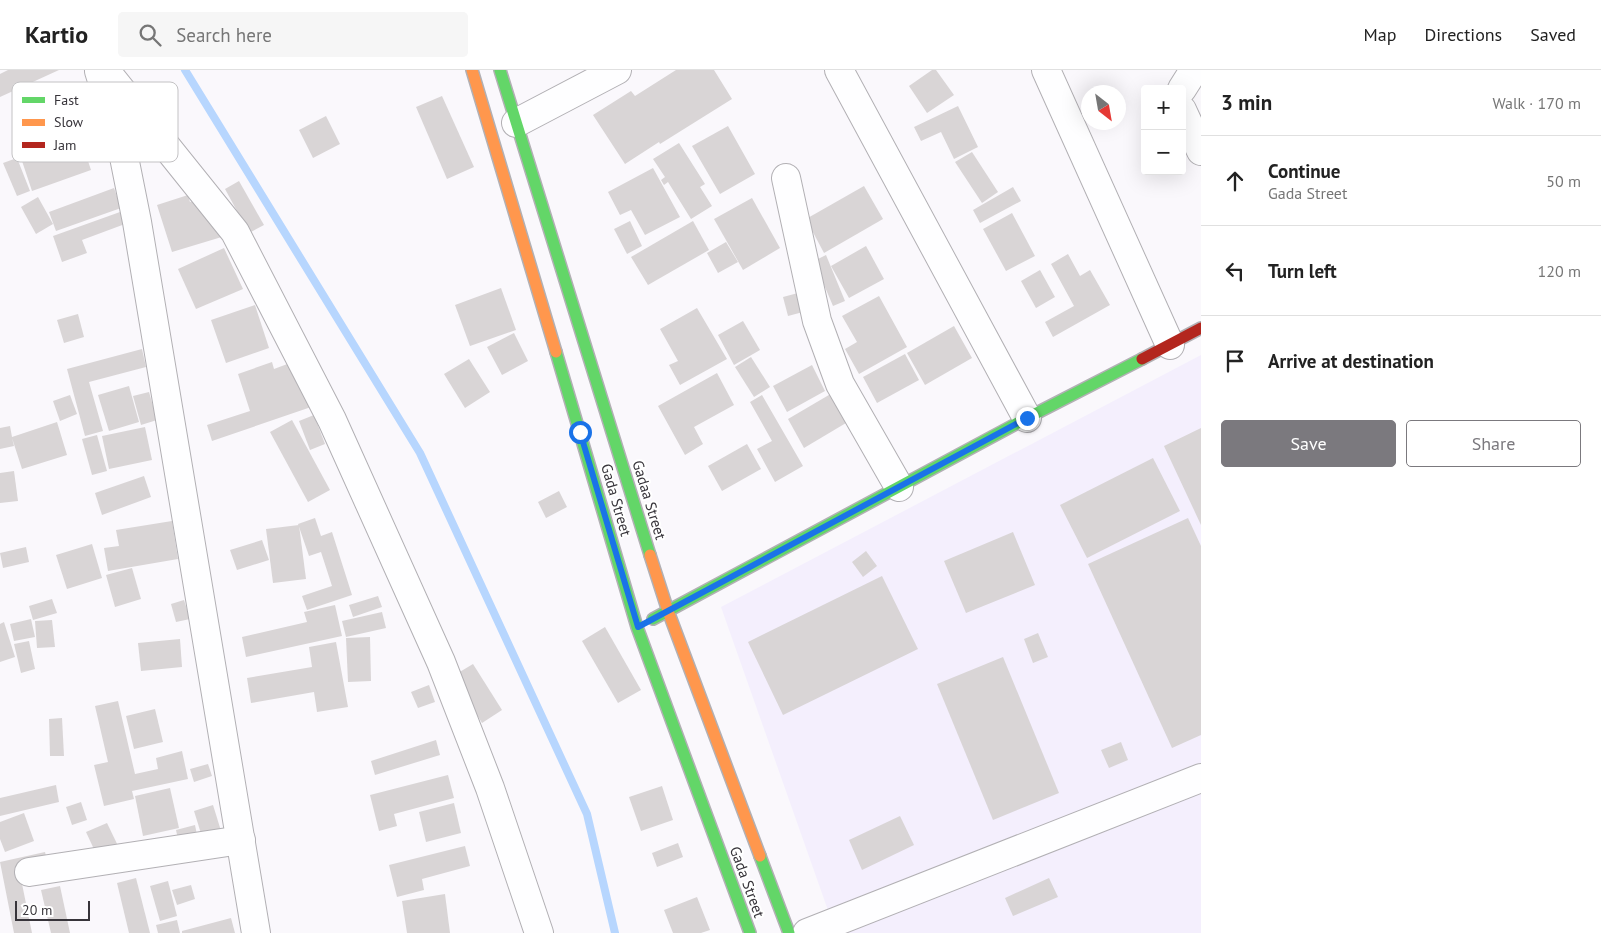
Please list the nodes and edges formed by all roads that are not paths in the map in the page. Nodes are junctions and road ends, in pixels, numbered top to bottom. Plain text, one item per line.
1 (98, 70) edge
2 (105, 70) edge
3 (472, 70) edge
4 (500, 70) edge
5 (617, 70) edge
6 (839, 70) edge
7 (1046, 70) edge
8 (1194, 70) edge
9 (102, 82) edge
10 (115, 82) edge
11 (1185, 85) edge
12 (1186, 119) edge
13 (516, 123) junction
14 (1201, 151) edge
15 (125, 162) edge
16 (178, 162) edge
17 (786, 178) dead end
18 (1201, 328) edge
19 (1170, 345) junction
20 (1027, 418) junction
21 (899, 487) junction
22 (668, 611) junction
23 (638, 627) junction
24 (1201, 778) edge
25 (241, 840) junction
26 (29, 872) dead end
27 (256, 933) edge
28 (539, 933) edge
29 (750, 933) edge
30 (789, 933) edge
31 (807, 933) edge

1 - 9 street
2 - 10 street
3 - 23 main road, Gada Street
4 - 13 main road, Gadaa Street
5 - 13 street
6 - 20 street
7 - 19 street
8 - 11 street
12 - 14 street
13 - 22 main road, Gadaa Street
15 - 25 street
16 - 28 street
17 - 21 street
18 - 19 main road
19 - 20 main road
20 - 21 main road
21 - 22 main road
22 - 23 main road
22 - 30 main road, Gadaa Street
23 - 29 main road, Gada Street
24 - 31 street
25 - 26 street
25 - 27 street

